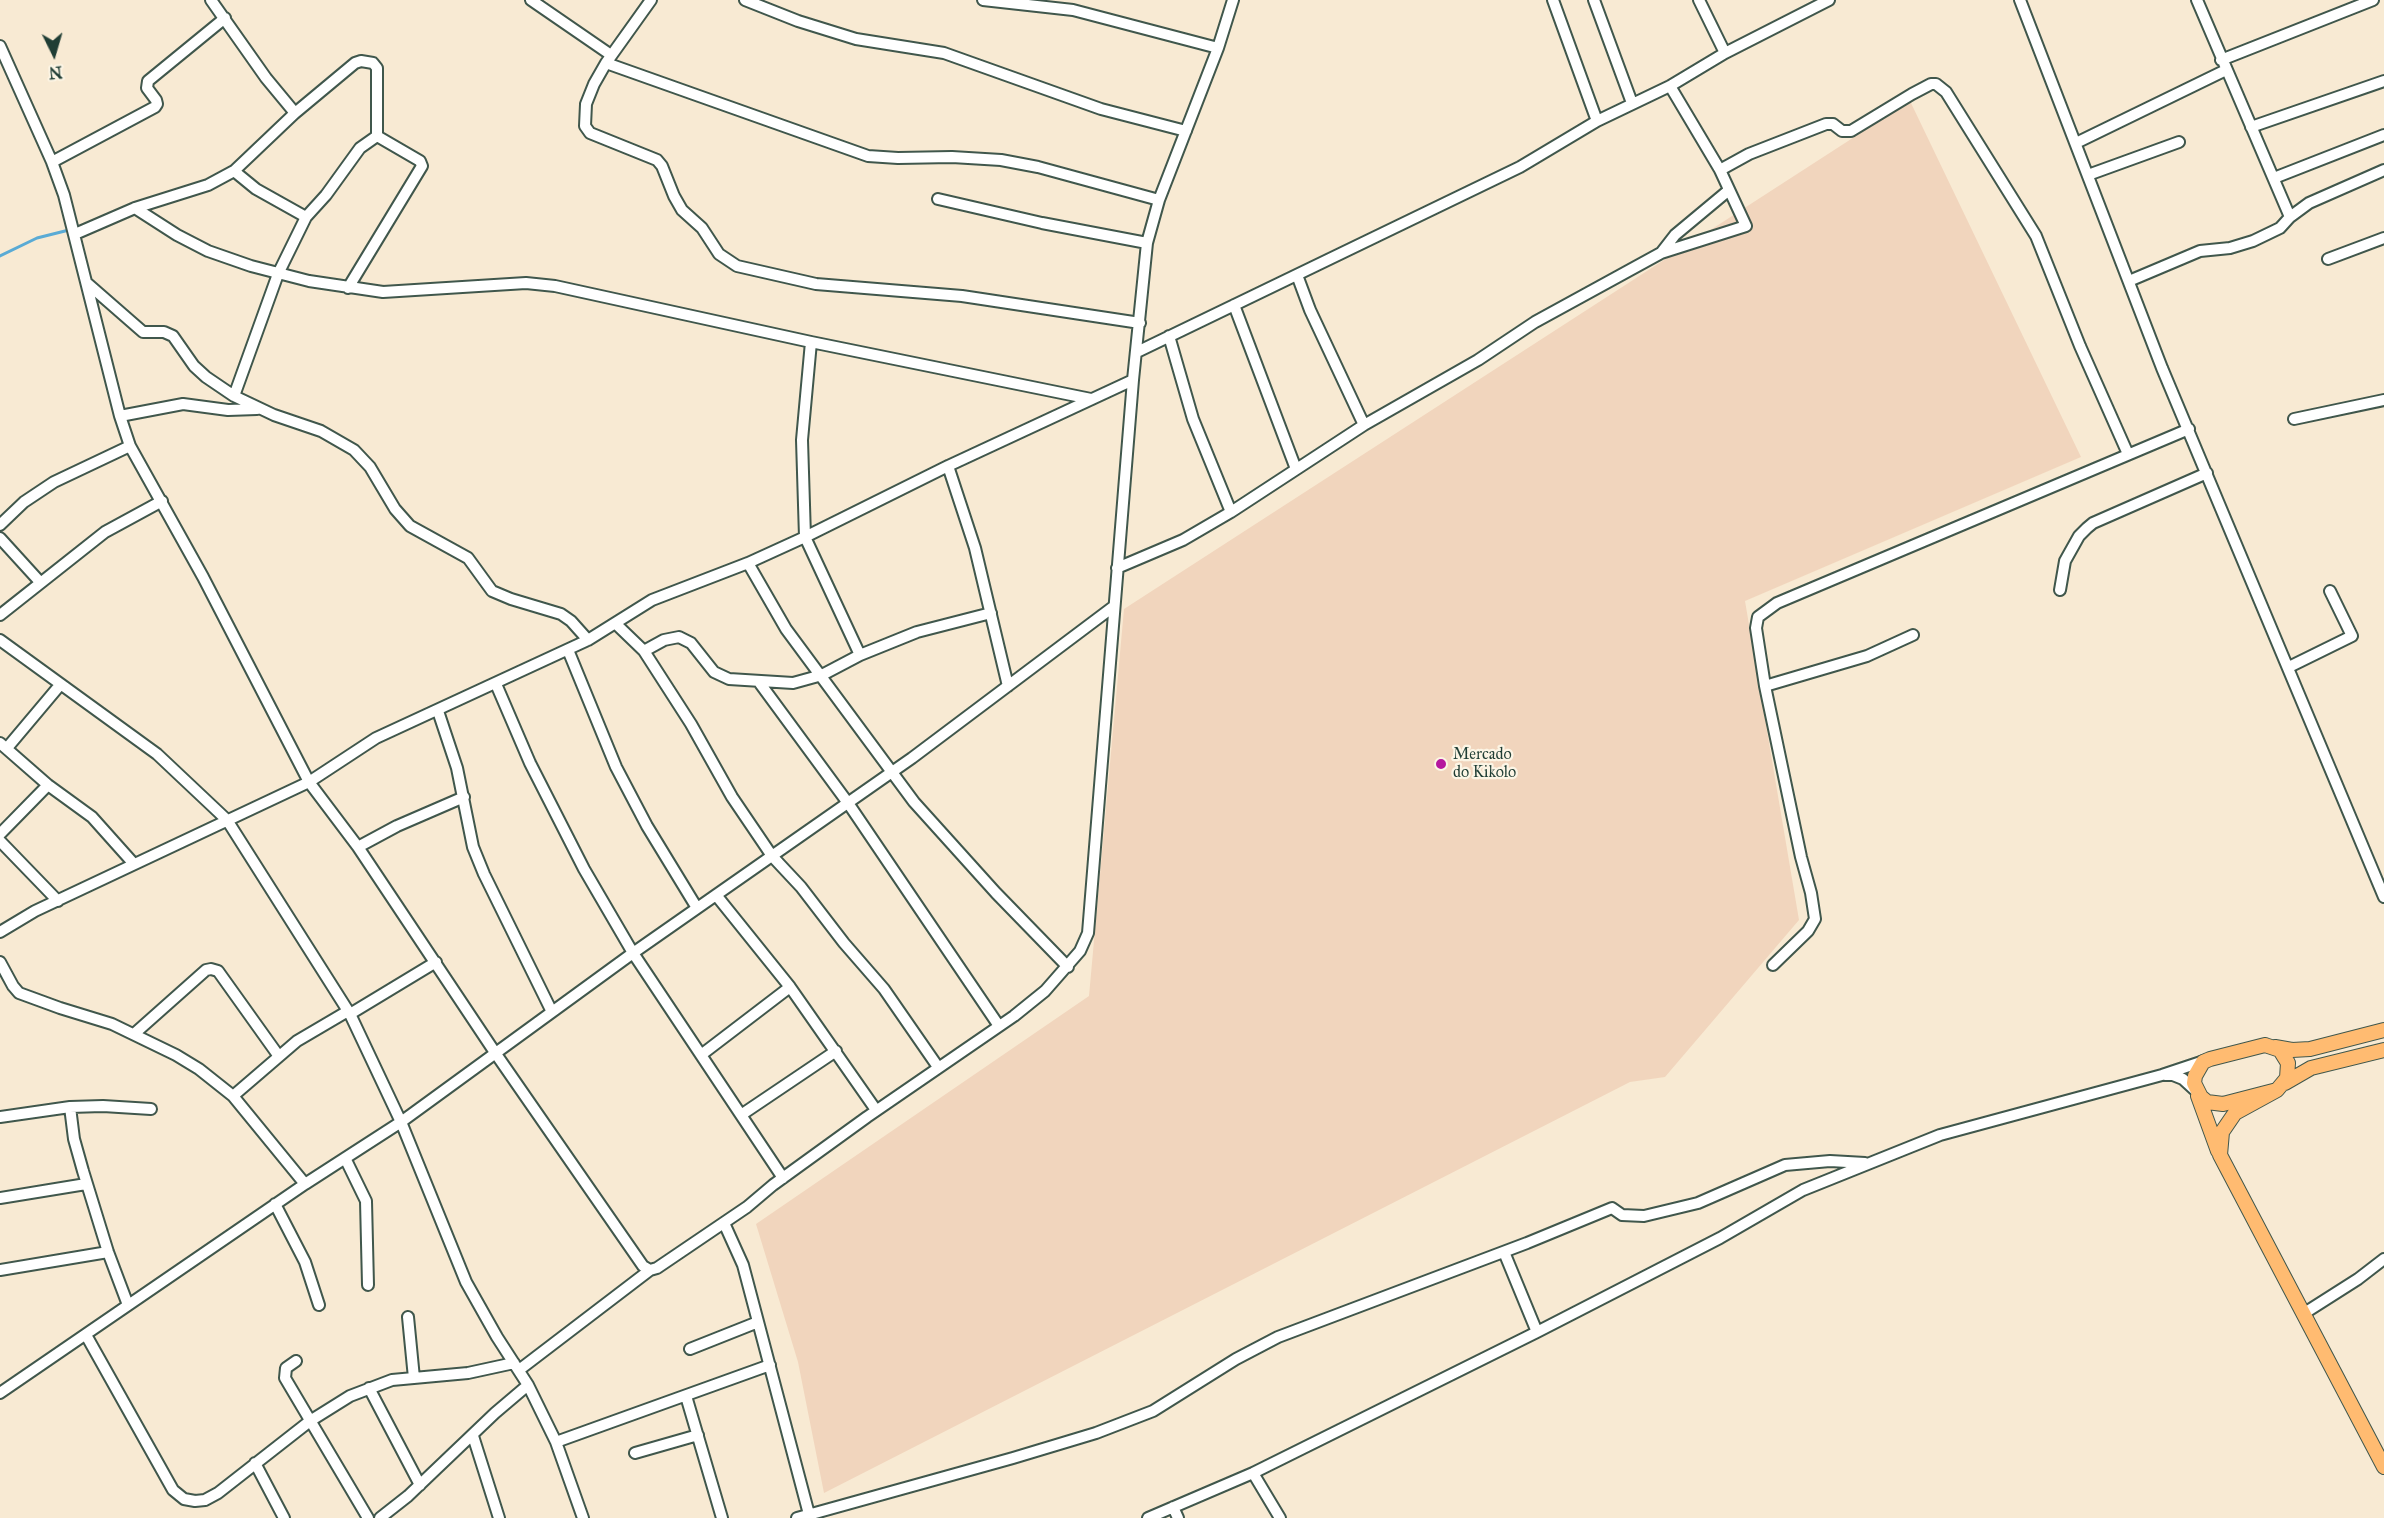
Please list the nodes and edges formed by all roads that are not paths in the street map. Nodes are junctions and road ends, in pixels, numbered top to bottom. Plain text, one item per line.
1 (211, 0) edge
2 (531, 0) edge
3 (651, 0) edge
4 (745, 0) edge
5 (983, 0) edge
6 (1233, 0) edge
7 (1553, 0) edge
8 (1594, 0) edge
9 (1699, 0) edge
10 (1829, 0) edge
11 (2019, 0) edge
12 (2373, 0) edge
13 (2199, 1) edge
14 (1812, 4) edge
15 (1074, 5) edge
16 (225, 18) junction
17 (0, 46) edge
18 (1218, 48) junction
19 (1725, 53) junction
20 (608, 59) junction
21 (2224, 65) junction
22 (2384, 81) edge
23 (1670, 86) junction
24 (1632, 103) junction
25 (295, 113) junction
26 (1597, 121) junction
27 (2251, 127) junction
28 (1186, 131) junction
29 (377, 135) junction
30 (2384, 135) edge
31 (2179, 142) dead end
32 (2076, 143) junction
33 (52, 162) junction
34 (1720, 170) junction
35 (2384, 170) edge
36 (234, 171) junction
37 (2088, 175) junction
38 (2274, 178) junction
39 (1729, 190) junction
40 (938, 199) dead end
41 (1159, 200) junction
42 (135, 208) junction
43 (306, 217) junction
44 (2290, 217) junction
45 (75, 234) junction
46 (2384, 238) edge
47 (1147, 243) junction
48 (1661, 253) junction
49 (2328, 259) dead end
50 (278, 274) junction
51 (1297, 275) junction
52 (2129, 281) junction
53 (87, 284) junction
54 (348, 288) junction
55 (1234, 305) junction
56 (1140, 323) junction
57 (1169, 336) junction
58 (811, 342) junction
59 (1137, 352) junction
60 (1133, 380) junction
61 (234, 396) junction
62 (1091, 399) junction
63 (2384, 400) edge
64 (260, 409) junction
65 (120, 416) junction
66 (2294, 418) dead end
67 (1364, 425) junction
68 (2189, 429) junction
69 (130, 446) junction
70 (2128, 454) junction
71 (948, 466) junction
72 (1296, 469) junction
73 (2207, 473) junction
74 (162, 501) junction
75 (1231, 512) junction
76 (0, 525) edge
77 (805, 537) junction
78 (0, 538) edge
79 (748, 563) junction
80 (1117, 568) junction
81 (40, 582) junction
82 (2060, 590) dead end
83 (2330, 591) dead end
84 (1113, 607) junction
85 (991, 613) junction
86 (0, 615) edge
87 (616, 624) junction
88 (1913, 635) dead end
89 (0, 640) edge
90 (588, 640) junction
91 (568, 650) junction
92 (644, 651) junction
93 (860, 655) junction
94 (2289, 667) junction
95 (822, 675) junction
96 (759, 682) junction
97 (496, 684) junction
98 (60, 685) junction
99 (1008, 686) junction
100 (1765, 686) junction
101 (438, 711) junction
102 (3, 745) edge
103 (892, 772) junction
104 (309, 782) junction
105 (48, 785) junction
106 (464, 797) junction
107 (848, 803) junction
108 (227, 820) junction
109 (0, 834) edge
110 (0, 841) edge
111 (358, 847) junction
112 (772, 856) junction
113 (134, 864) junction
114 (716, 895) junction
115 (2384, 897) edge
116 (58, 900) junction
117 (697, 908) junction
118 (3, 928) edge
119 (633, 953) junction
120 (436, 962) junction
121 (0, 963) edge
122 (1773, 964) dead end
123 (1068, 967) junction
124 (790, 987) junction
125 (552, 1012) junction
126 (349, 1013) junction
127 (999, 1026) junction
128 (2384, 1030) edge
129 (134, 1034) junction
130 (2273, 1047) junction
131 (2384, 1050) edge
132 (836, 1051) junction
133 (496, 1054) junction
134 (278, 1055) junction
135 (701, 1055) junction
136 (2210, 1059) junction
137 (938, 1067) junction
138 (2162, 1076) junction
139 (2280, 1087) junction
140 (2196, 1091) junction
141 (233, 1096) junction
142 (70, 1107) junction
143 (151, 1109) dead end
144 (876, 1110) junction
145 (741, 1115) junction
146 (0, 1117) edge
147 (401, 1122) junction
148 (2220, 1155) junction
149 (345, 1158) junction
150 (1869, 1163) junction
151 (783, 1178) junction
152 (86, 1184) junction
153 (305, 1184) junction
154 (0, 1198) edge
155 (275, 1204) junction
156 (724, 1222) junction
157 (108, 1252) junction
158 (1504, 1252) junction
159 (2384, 1259) edge
160 (0, 1270) edge
161 (650, 1270) junction
162 (368, 1285) dead end
163 (128, 1305) junction
164 (319, 1305) dead end
165 (2303, 1314) junction
166 (408, 1317) dead end
167 (758, 1322) junction
168 (1537, 1332) junction
169 (86, 1335) junction
170 (690, 1349) dead end
171 (296, 1361) dead end
172 (770, 1365) junction
173 (516, 1366) junction
174 (414, 1378) junction
175 (528, 1385) junction
176 (369, 1388) junction
177 (1, 1389) edge
178 (686, 1396) junction
179 (310, 1421) junction
180 (698, 1435) junction
181 (473, 1436) junction
182 (556, 1442) junction
183 (635, 1453) dead end
184 (255, 1463) junction
185 (2384, 1467) edge
186 (1253, 1473) junction
187 (420, 1485) junction
188 (1173, 1507) junction
189 (386, 1516) edge
190 (810, 1516) edge
191 (284, 1518) edge
192 (368, 1518) edge
193 (499, 1518) edge
194 (583, 1518) edge
195 (722, 1518) edge
196 (796, 1518) edge
197 (1148, 1518) edge
198 (1178, 1518) edge
199 (1280, 1518) edge

1 - 16 street
2 - 20 street
3 - 20 street
4 - 28 street
5 - 15 street
6 - 18 street
7 - 26 street
8 - 24 street
9 - 19 street
10 - 14 street
11 - 32 street
12 - 21 street
13 - 21 street
14 - 19 street
15 - 18 street
16 - 25 street
16 - 33 street
17 - 33 street
18 - 28 street
19 - 23 street
20 - 41 street
20 - 56 street
21 - 27 street
21 - 32 street
22 - 27 street
23 - 24 street
23 - 34 street
24 - 26 street
25 - 29 street
25 - 36 street
26 - 51 street
27 - 38 street
28 - 41 street
29 - 43 street
29 - 54 street
30 - 38 street
31 - 37 street
32 - 37 street
33 - 45 street
34 - 39 street
34 - 70 street
35 - 44 street
36 - 42 street
36 - 43 street
37 - 52 street
38 - 44 street
39 - 48 street
39 - 48 street
40 - 47 street
41 - 47 street
42 - 45 street
42 - 50 street
43 - 50 street
44 - 52 street
45 - 53 street
46 - 49 street
47 - 56 street
48 - 67 street
50 - 54 street
50 - 61 street
51 - 55 street
51 - 67 street
52 - 68 street
53 - 61 street
53 - 65 street
54 - 58 street
55 - 57 street
55 - 72 street
56 - 59 street
57 - 59 street
57 - 75 street
58 - 62 street
58 - 77 street
59 - 60 street
60 - 62 street
60 - 80 street
61 - 64 street
62 - 71 street
63 - 66 street
64 - 65 street
64 - 90 street
65 - 69 street
67 - 72 street
68 - 70 street
68 - 73 street
69 - 74 street
69 - 76 street
70 - 100 street
71 - 77 street
71 - 85 street
72 - 75 street
73 - 82 street
73 - 94 street
74 - 81 street
74 - 104 street
75 - 80 street
77 - 79 street
77 - 93 street
78 - 81 street
79 - 87 street
79 - 95 street
80 - 84 street
81 - 86 street
83 - 94 street
84 - 99 street
84 - 123 street
85 - 93 street
85 - 99 street
87 - 90 street
87 - 92 street
88 - 100 street
89 - 98 street
90 - 91 street
91 - 97 street
91 - 117 street
92 - 96 street
92 - 112 street
93 - 95 street
94 - 115 street
95 - 96 street
95 - 103 street
96 - 107 street
97 - 101 street
97 - 119 street
98 - 102 street
98 - 108 street
99 - 103 street
100 - 122 street
101 - 104 street
101 - 106 street
102 - 105 street
103 - 107 street
103 - 123 street
104 - 108 street
104 - 111 street
105 - 109 street
105 - 113 street
106 - 111 street
106 - 125 street
107 - 112 street
107 - 127 street
108 - 113 street
108 - 126 street
110 - 116 street
111 - 120 street
112 - 114 street
112 - 137 street
113 - 116 street
114 - 117 street
114 - 124 street
116 - 118 street
117 - 119 street
119 - 125 street
119 - 135 street
120 - 126 street
120 - 133 street
121 - 129 street
123 - 127 street
124 - 132 street
124 - 135 street
125 - 133 street
126 - 134 street
126 - 147 street
127 - 137 street
128 - 130 main road
129 - 134 street
129 - 141 street
130 - 136 main road
130 - 139 main road
131 - 139 main road
132 - 144 street
132 - 145 street
133 - 147 street
133 - 161 street
134 - 141 street
135 - 145 street
136 - 138 street
136 - 140 main road
137 - 144 street
138 - 140 street
138 - 150 street
139 - 140 main road
139 - 148 main road
140 - 148 main road
141 - 153 street
142 - 143 street
142 - 146 street
142 - 152 street
144 - 151 street
145 - 151 street
147 - 149 street
147 - 173 street
148 - 165 main road
149 - 153 street
149 - 162 street
150 - 158 street
150 - 168 street
151 - 156 street
152 - 154 street
152 - 157 street
153 - 155 street
155 - 163 street
155 - 164 street
156 - 161 street
156 - 167 street
157 - 160 street
157 - 163 street
158 - 168 street
158 - 190 street
159 - 165 street
161 - 173 street
163 - 169 street
165 - 185 main road
166 - 174 street
167 - 170 street
167 - 172 street
168 - 186 street
169 - 177 street
169 - 184 street
171 - 179 street
172 - 178 street
172 - 190 street
173 - 174 street
173 - 175 street
174 - 176 street
175 - 181 street
175 - 182 street
176 - 179 street
176 - 187 street
178 - 180 street
178 - 182 street
179 - 184 street
179 - 192 street
180 - 183 street
180 - 195 street
181 - 187 street
181 - 193 street
182 - 194 street
184 - 191 street
186 - 188 street
186 - 199 street
187 - 189 street
188 - 197 street
188 - 198 street
190 - 196 street

